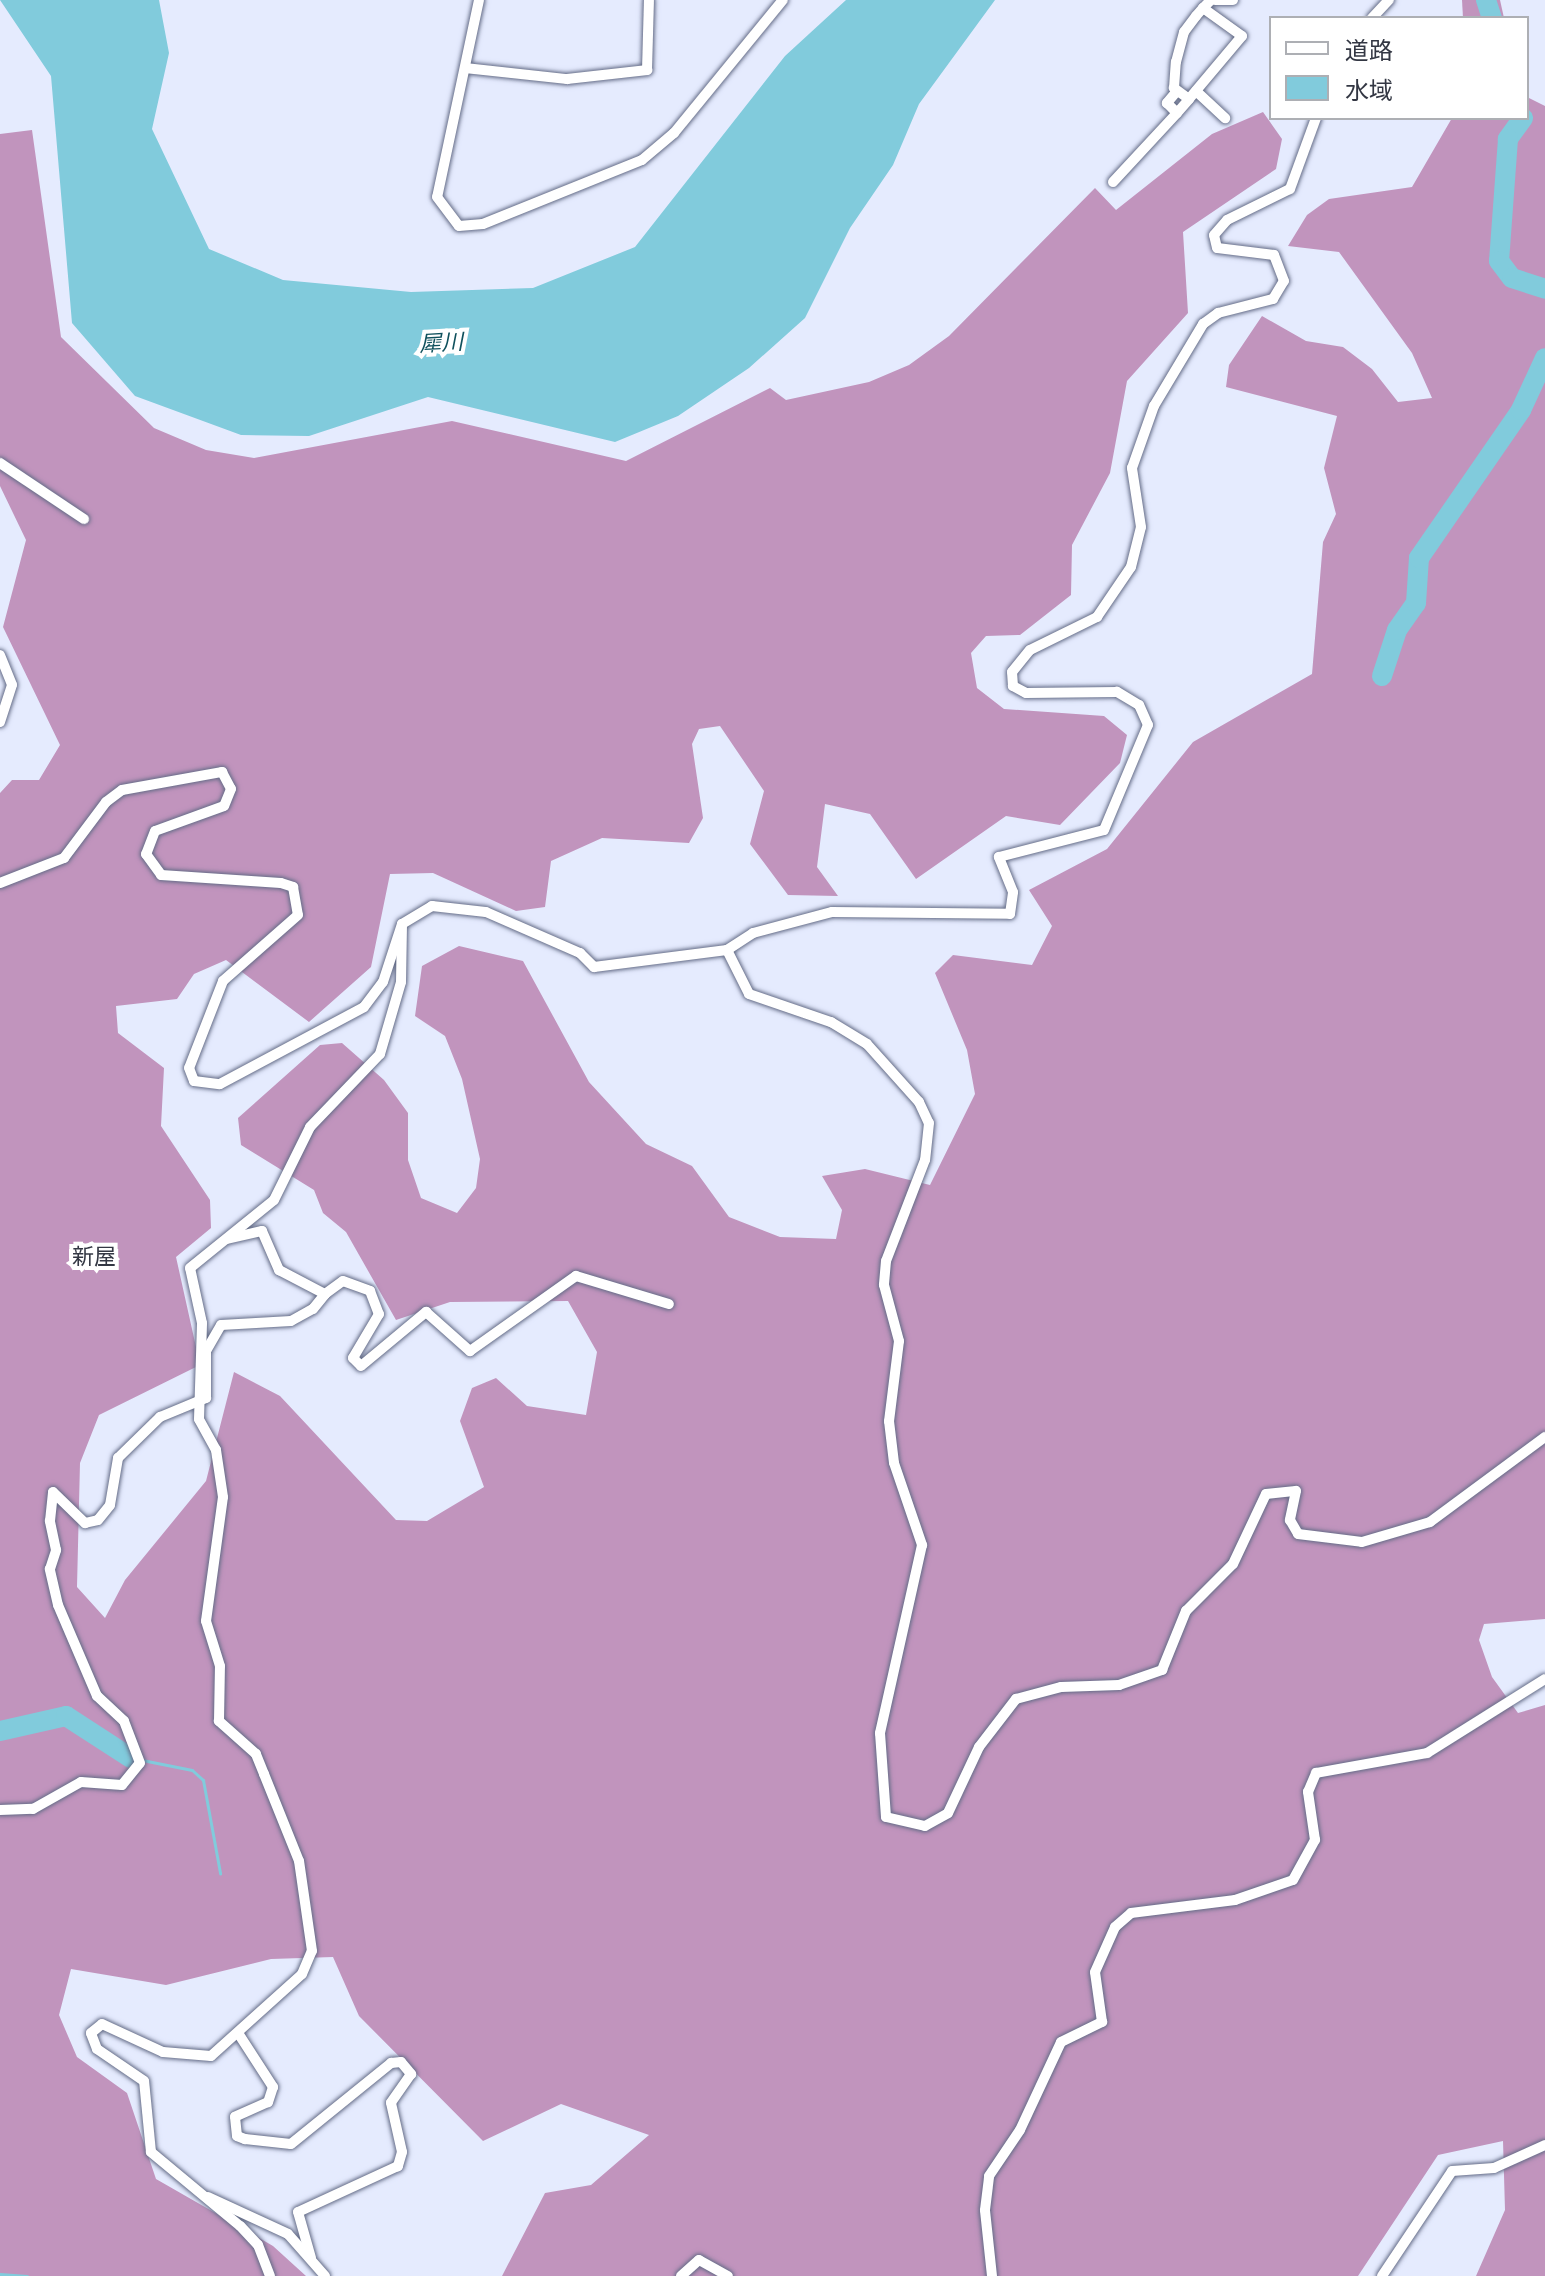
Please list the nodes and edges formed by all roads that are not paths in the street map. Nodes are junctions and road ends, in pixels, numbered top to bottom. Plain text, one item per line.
1 (479, 0) edge
2 (649, 0) edge
3 (783, 0) edge
4 (1233, 0) edge
5 (1389, 0) edge
6 (1210, 3) edge
7 (1374, 16) edge
8 (465, 68) junction
9 (1177, 91) junction
10 (1192, 95) junction
11 (1177, 113) junction
12 (1225, 118) dead end
13 (1315, 120) edge
14 (1113, 182) dead end
15 (0, 463) edge
16 (84, 519) dead end
17 (0, 655) edge
18 (0, 722) edge
19 (0, 883) edge
20 (402, 924) junction
21 (727, 950) junction
22 (222, 1241) junction
23 (325, 1294) junction
24 (669, 1304) dead end
25 (197, 1401) junction
26 (1545, 1437) edge
27 (1545, 1679) edge
28 (0, 1810) edge
29 (240, 2036) junction
30 (1545, 2145) edge
31 (208, 2197) junction
32 (311, 2258) junction
33 (270, 2276) edge
34 (325, 2276) edge
35 (681, 2276) edge
36 (728, 2276) edge
37 (992, 2276) edge
38 (1382, 2276) edge

1 - 8 street
2 - 8 street
3 - 8 street
4 - 6 street
5 - 7 street
6 - 9 street
6 - 10 street
9 - 10 street
9 - 11 street
10 - 11 street
10 - 12 street
11 - 14 street
13 - 21 street
15 - 16 street
17 - 18 street
19 - 20 street
20 - 21 street
20 - 22 street
21 - 26 street
22 - 23 street
22 - 25 street
23 - 24 street
23 - 25 street
25 - 28 street
25 - 29 street
27 - 37 street
29 - 31 street
29 - 32 street
30 - 38 street
31 - 32 street
31 - 33 street
32 - 34 street
35 - 36 street

